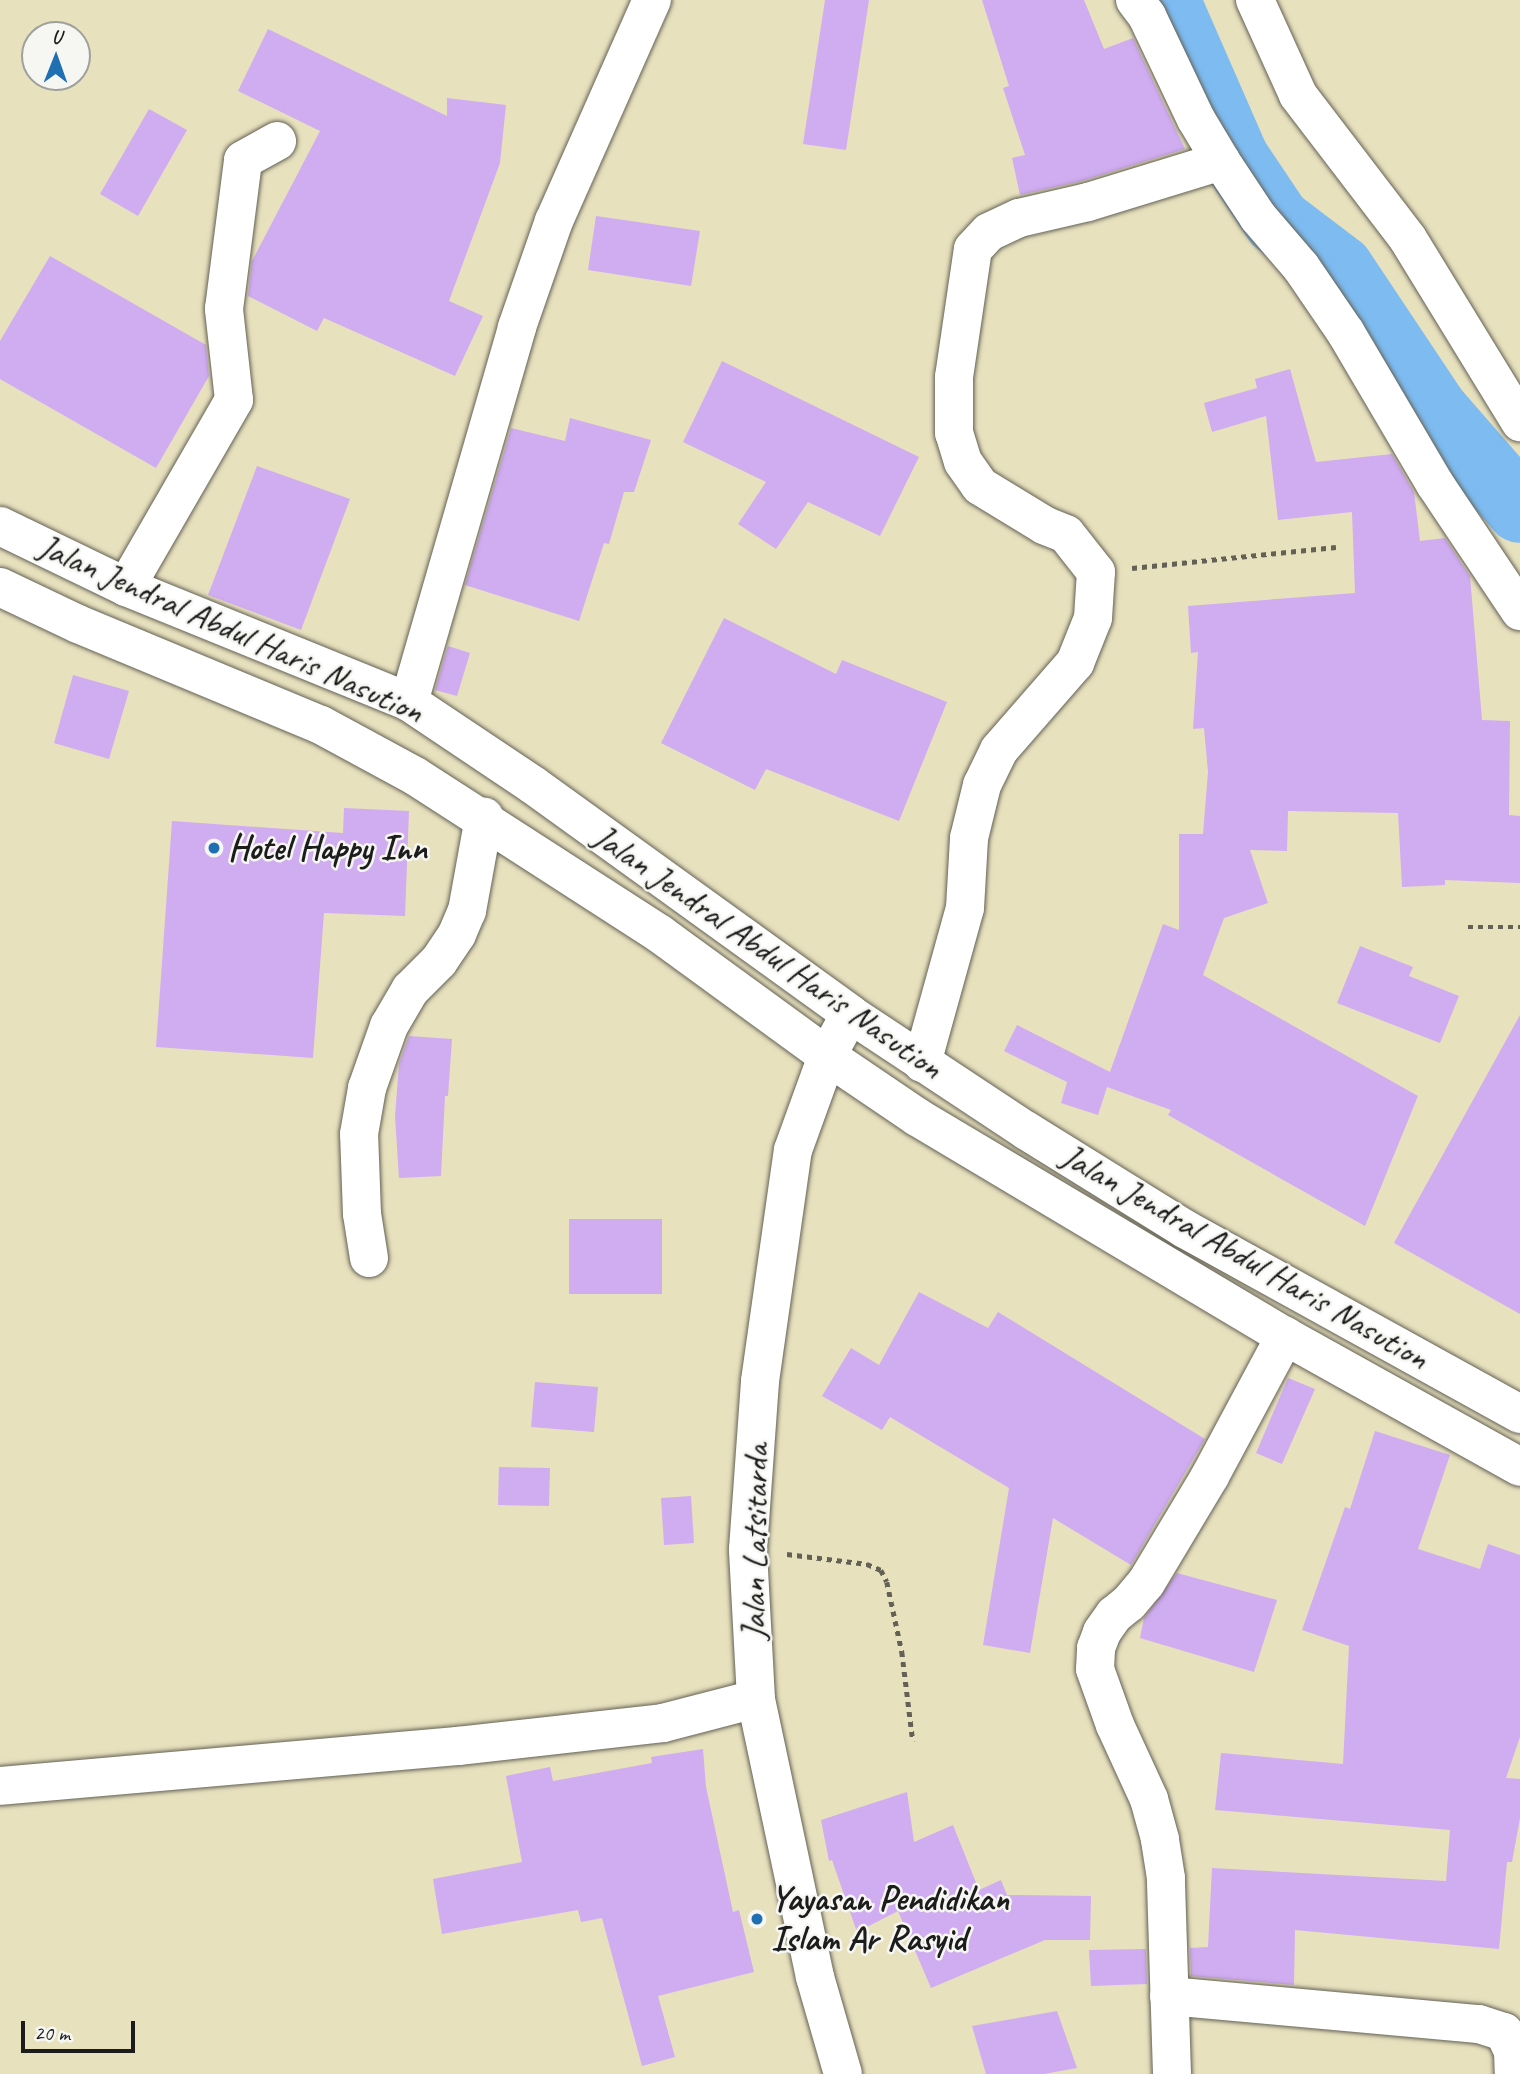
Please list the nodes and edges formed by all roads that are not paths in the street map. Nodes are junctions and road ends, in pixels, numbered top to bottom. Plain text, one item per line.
1 (652, 0) edge
2 (1135, 0) edge
3 (1255, 0) edge
4 (277, 141) dead end
5 (1221, 161) junction
6 (1520, 422) edge
7 (0, 526) edge
8 (0, 587) edge
9 (126, 587) junction
10 (1520, 611) edge
11 (408, 702) junction
12 (484, 817) junction
13 (850, 1014) junction
14 (827, 1056) junction
15 (922, 1063) junction
16 (369, 1258) dead end
17 (1285, 1336) junction
18 (1520, 1414) edge
19 (1520, 1466) edge
20 (756, 1699) junction
21 (0, 1786) edge
22 (1169, 1996) junction
23 (843, 2074) edge
24 (1172, 2074) edge
25 (1514, 2074) edge

1 - 11 main road
2 - 5 main road
3 - 6 main road
4 - 9 main road
5 - 10 main road
5 - 15 main road
7 - 9 main road, Jalan Jendral Abdul Haris Nasution
8 - 12 main road, Jalan Jendral Abdul Haris Nasution
9 - 11 main road, Jalan Jendral Abdul Haris Nasution
11 - 13 main road, Jalan Jendral Abdul Haris Nasution
12 - 14 main road, Jalan Jendral Abdul Haris Nasution
12 - 16 main road
13 - 14 main road, Jalan Latsitarda
13 - 15 main road, Jalan Jendral Abdul Haris Nasution
14 - 17 main road, Jalan Jendral Abdul Haris Nasution
14 - 20 main road, Jalan Latsitarda
15 - 18 main road, Jalan Jendral Abdul Haris Nasution
17 - 19 main road, Jalan Jendral Abdul Haris Nasution
17 - 22 main road
20 - 21 main road
20 - 23 main road, Jalan Latsitarda
22 - 24 main road
22 - 25 main road

